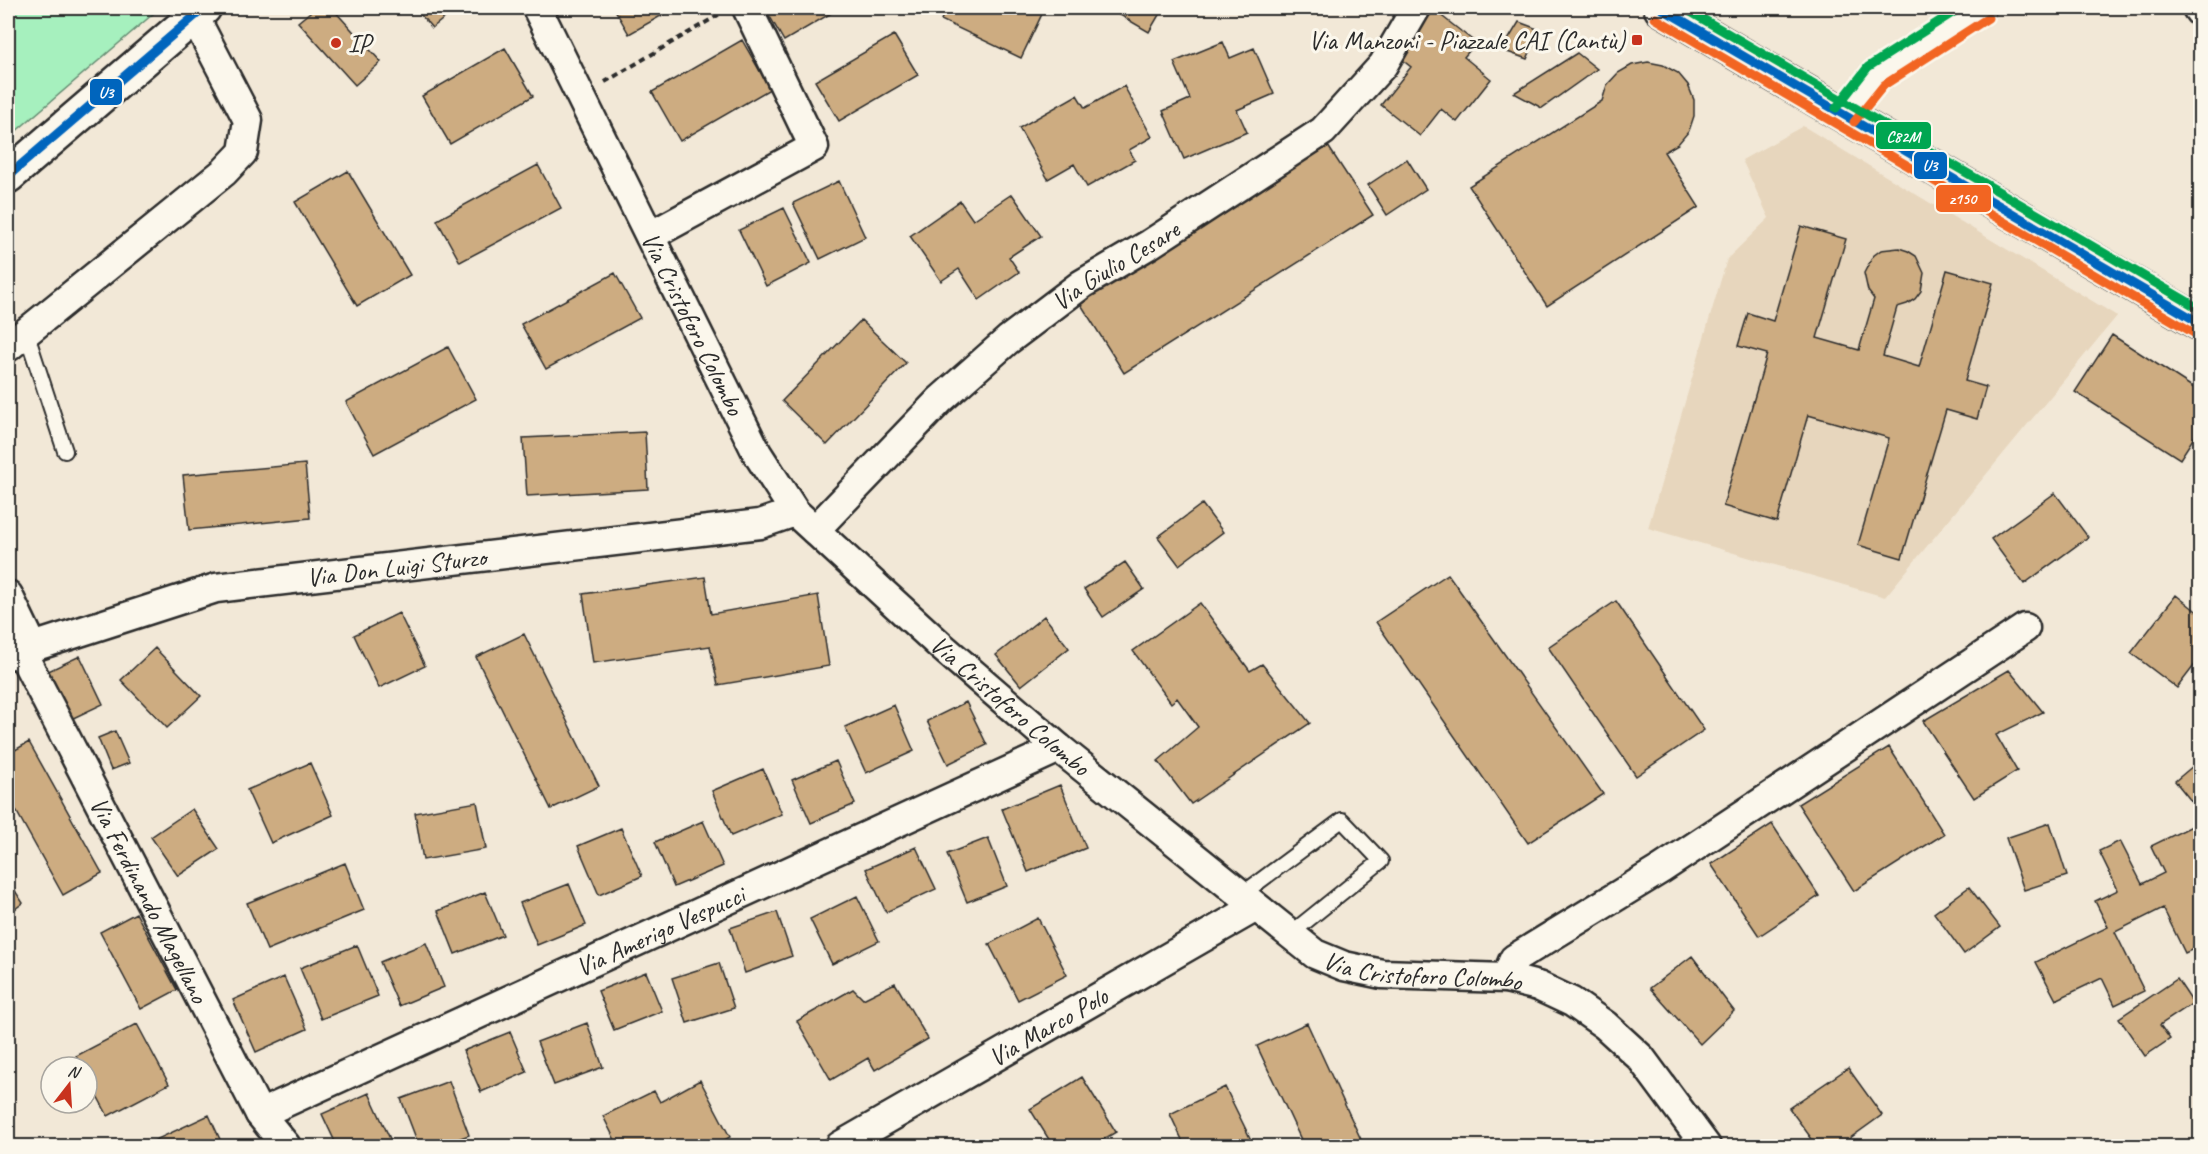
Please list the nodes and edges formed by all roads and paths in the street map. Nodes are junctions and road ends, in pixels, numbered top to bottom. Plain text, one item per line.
1 (537, 8) edge
2 (1416, 8) edge
3 (1661, 8) edge
4 (1981, 8) edge
5 (2196, 8) edge
6 (734, 10) edge
7 (199, 12) edge
8 (2200, 12) edge
9 (581, 97) junction
10 (1845, 115) junction
11 (8, 176) edge
12 (650, 236) junction
13 (2200, 323) edge
14 (17, 339) edge
15 (65, 451) dead end
16 (805, 521) junction
17 (8, 595) edge
18 (2025, 628) dead end
19 (20, 651) edge
20 (1059, 748) junction
21 (1249, 901) junction
22 (1289, 935) junction
23 (1506, 978) junction
24 (260, 1114) junction
25 (286, 1146) edge
26 (840, 1146) edge
27 (1706, 1146) edge

1 - 9 street, Via Cristoforo Colombo
2 - 16 street, Via Giulio Cesare
3 - 10 main road
4 - 10 street
5 - 8 street
6 - 9 path
6 - 12 street
7 - 11 main road
7 - 14 street
9 - 12 street, Via Cristoforo Colombo
10 - 13 main road
12 - 16 street, Via Cristoforo Colombo
14 - 15 lane
16 - 19 street, Via Don Luigi Sturzo
16 - 20 street, Via Cristoforo Colombo
17 - 19 street, Via Ferdinando Magellano
18 - 23 street
19 - 24 street, Via Ferdinando Magellano
20 - 21 street, Via Cristoforo Colombo
20 - 24 street, Via Amerigo Vespucci
21 - 22 street, Via Cristoforo Colombo
21 - 22 lane
21 - 26 street, Via Marco Polo
22 - 23 street, Via Cristoforo Colombo
23 - 27 street, Via Cristoforo Colombo
24 - 25 street, Via Ferdinando Magellano

